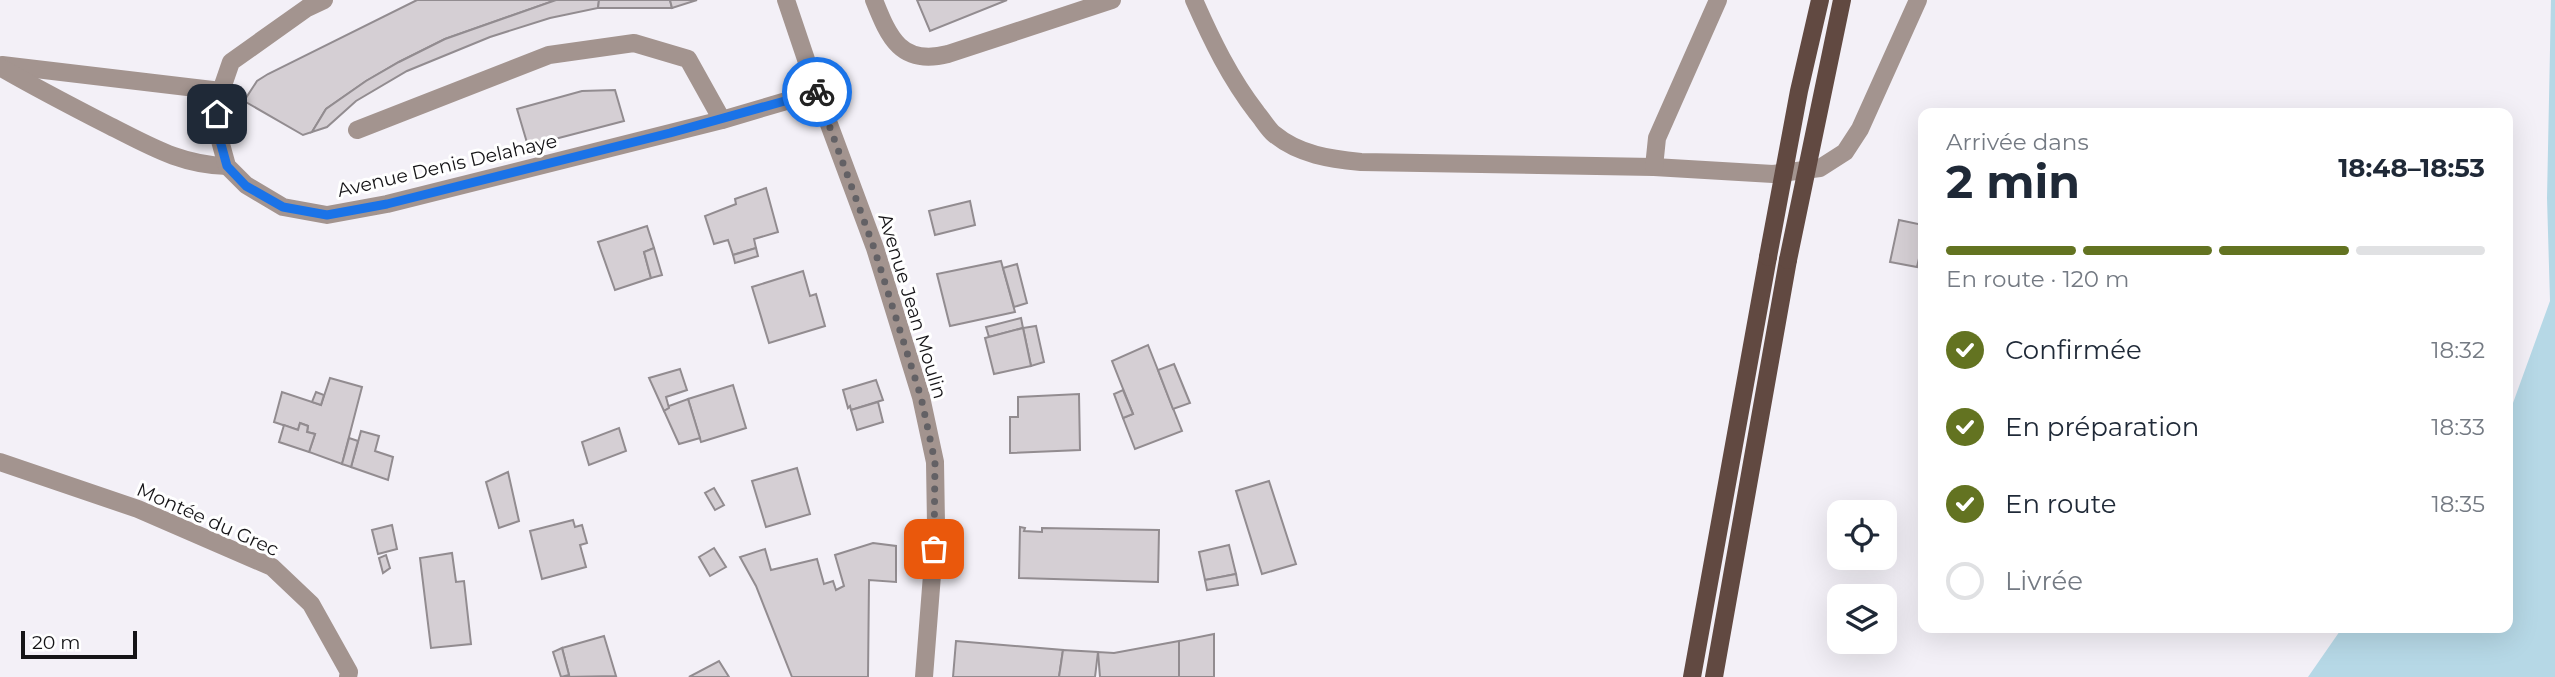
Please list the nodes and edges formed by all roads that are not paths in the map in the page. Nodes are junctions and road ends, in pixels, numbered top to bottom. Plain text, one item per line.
1 (324, 0) edge
2 (874, 0) edge
3 (1112, 0) edge
4 (1194, 0) edge
5 (1718, 0) edge
6 (1820, 0) edge
7 (1842, 0) edge
8 (1918, 0) edge
9 (787, 1) edge
10 (0, 66) edge
11 (221, 91) junction
12 (817, 92) junction
13 (722, 120) junction
14 (357, 130) dead end
15 (227, 166) junction
16 (1654, 167) junction
17 (0, 462) edge
18 (348, 677) edge
19 (924, 677) edge
20 (1692, 677) edge
21 (1714, 677) edge

1 - 11 street
2 - 3 street
4 - 16 street
5 - 16 street
6 - 20 main road, bridge
7 - 21 main road, bridge
8 - 16 street
9 - 12 street, Avenue Jean Moulin
10 - 11 street
10 - 15 street
11 - 15 street
12 - 13 street, Avenue Denis Delahaye
12 - 19 street, Avenue Jean Moulin
13 - 14 street
13 - 15 street, Avenue Denis Delahaye
17 - 18 street, Montée du Grec

